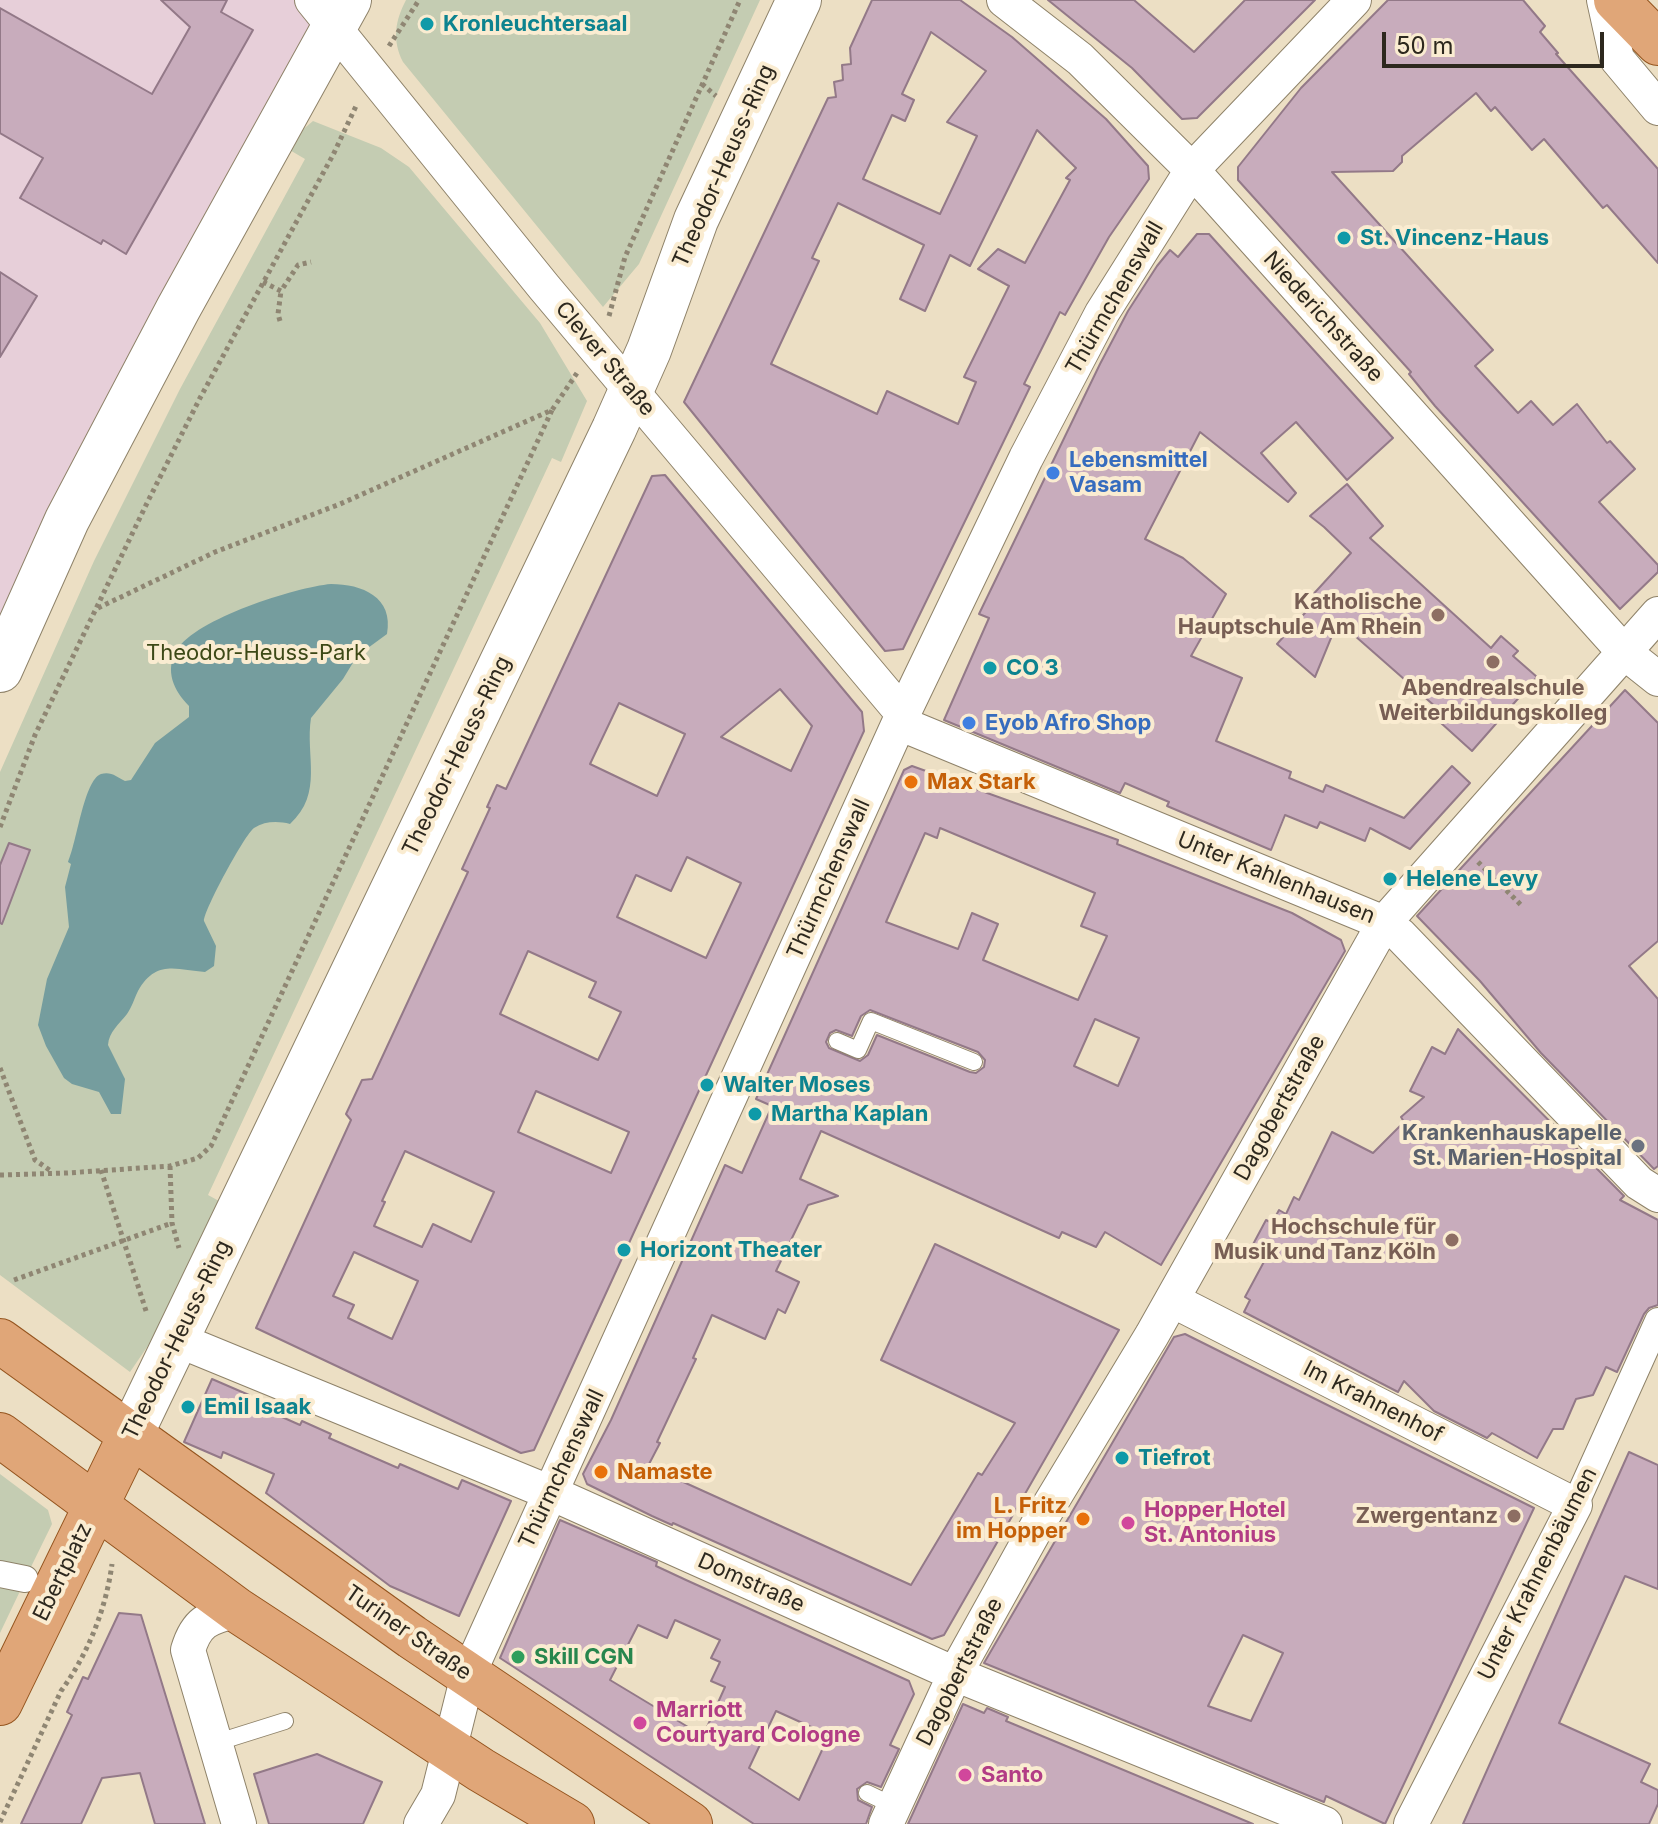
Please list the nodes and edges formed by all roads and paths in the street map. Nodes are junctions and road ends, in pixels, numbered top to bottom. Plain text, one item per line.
1 (419, 0) edge
2 (740, 0) edge
3 (799, 0) edge
4 (1004, 0) edge
5 (1354, 0) edge
6 (1604, 0) edge
7 (1616, 0) edge
8 (331, 9) edge
9 (1658, 43) edge
10 (370, 74) junction
11 (1658, 108) edge
12 (1192, 170) junction
13 (311, 262) dead end
14 (263, 282) junction
15 (281, 291) junction
16 (280, 321) dead end
17 (594, 347) junction
18 (631, 391) junction
19 (552, 410) junction
20 (98, 608) junction
21 (1658, 614) edge
22 (1624, 652) junction
23 (0, 670) edge
24 (1658, 679) edge
25 (901, 718) junction
26 (0, 827) edge
27 (1457, 842) junction
28 (1523, 907) dead end
29 (1384, 923) junction
30 (837, 1041) dead end
31 (974, 1062) dead end
32 (0, 1068) edge
33 (170, 1166) junction
34 (101, 1170) junction
35 (67, 1173) junction
36 (0, 1175) edge
37 (1658, 1195) edge
38 (172, 1223) junction
39 (124, 1241) junction
40 (14, 1280) dead end
41 (200, 1294) junction
42 (1172, 1300) junction
43 (1658, 1321) edge
44 (164, 1331) junction
45 (0, 1341) edge
46 (0, 1435) edge
47 (130, 1436) junction
48 (551, 1493) junction
49 (1575, 1505) junction
50 (111, 1515) junction
51 (237, 1610) junction
52 (955, 1674) junction
53 (468, 1675) junction
54 (0, 1703) edge
55 (285, 1721) dead end
56 (215, 1743) junction
57 (449, 1749) junction
58 (882, 1808) edge
59 (0, 1822) edge
60 (239, 1824) edge
61 (421, 1824) edge
62 (572, 1824) edge
63 (690, 1824) edge
64 (1325, 1824) edge
65 (1411, 1824) edge

1 - 10 path
2 - 17 path
3 - 18 main road, Theodor-Heuss-Ring
4 - 12 street, Niederichstraße
5 - 12 street, Thürmchenswall
6 - 11 street
7 - 9 main road
8 - 10 street, Clever Straße
8 - 23 main road
10 - 14 path
10 - 17 street, Clever Straße
12 - 22 street, Niederichstraße
12 - 25 street, Thürmchenswall
13 - 15 path
14 - 15 path
14 - 20 path
15 - 16 path
17 - 18 street, Clever Straße
17 - 19 path
18 - 25 street, Clever Straße
18 - 41 main road, Theodor-Heuss-Ring
19 - 20 path
19 - 33 path
20 - 26 path
21 - 22 street, Dagobertstraße
22 - 24 street, Niederichstraße
22 - 27 street, Dagobertstraße
25 - 29 street, Unter Kahlenhausen
25 - 48 street, Thürmchenswall
27 - 28 path
27 - 29 street, Dagobertstraße
29 - 37 street, Unter Kahlenhausen
29 - 42 street, Dagobertstraße
30 - 31 lane
32 - 35 path
33 - 34 path
33 - 38 path
34 - 35 path
34 - 39 path
35 - 36 path
38 - 39 path
38 - 41 path
39 - 40 path
39 - 44 path
41 - 44 main road, Theodor-Heuss-Ring
42 - 49 street, Im Krahnenhof
42 - 52 street, Dagobertstraße
43 - 49 street, Unter Krahnenbäumen
44 - 47 main road, Theodor-Heuss-Ring
44 - 48 street, Domstraße
45 - 47 main road
46 - 50 main road, Ebertplatz
47 - 50 main road, Theodor-Heuss-Ring
47 - 53 main road, Turiner Straße
48 - 52 street, Domstraße
48 - 53 street, Thürmchenswall
49 - 65 street, Unter Krahnenbäumen
50 - 51 main road
50 - 54 main road, Ebertplatz
50 - 59 path
51 - 56 street
51 - 57 main road
52 - 58 street, Dagobertstraße
52 - 64 street, Domstraße
53 - 57 street, Thürmchenswall
53 - 63 main road, Turiner Straße
55 - 56 lane
56 - 60 street
57 - 61 street, Thürmchenswall
57 - 62 main road

